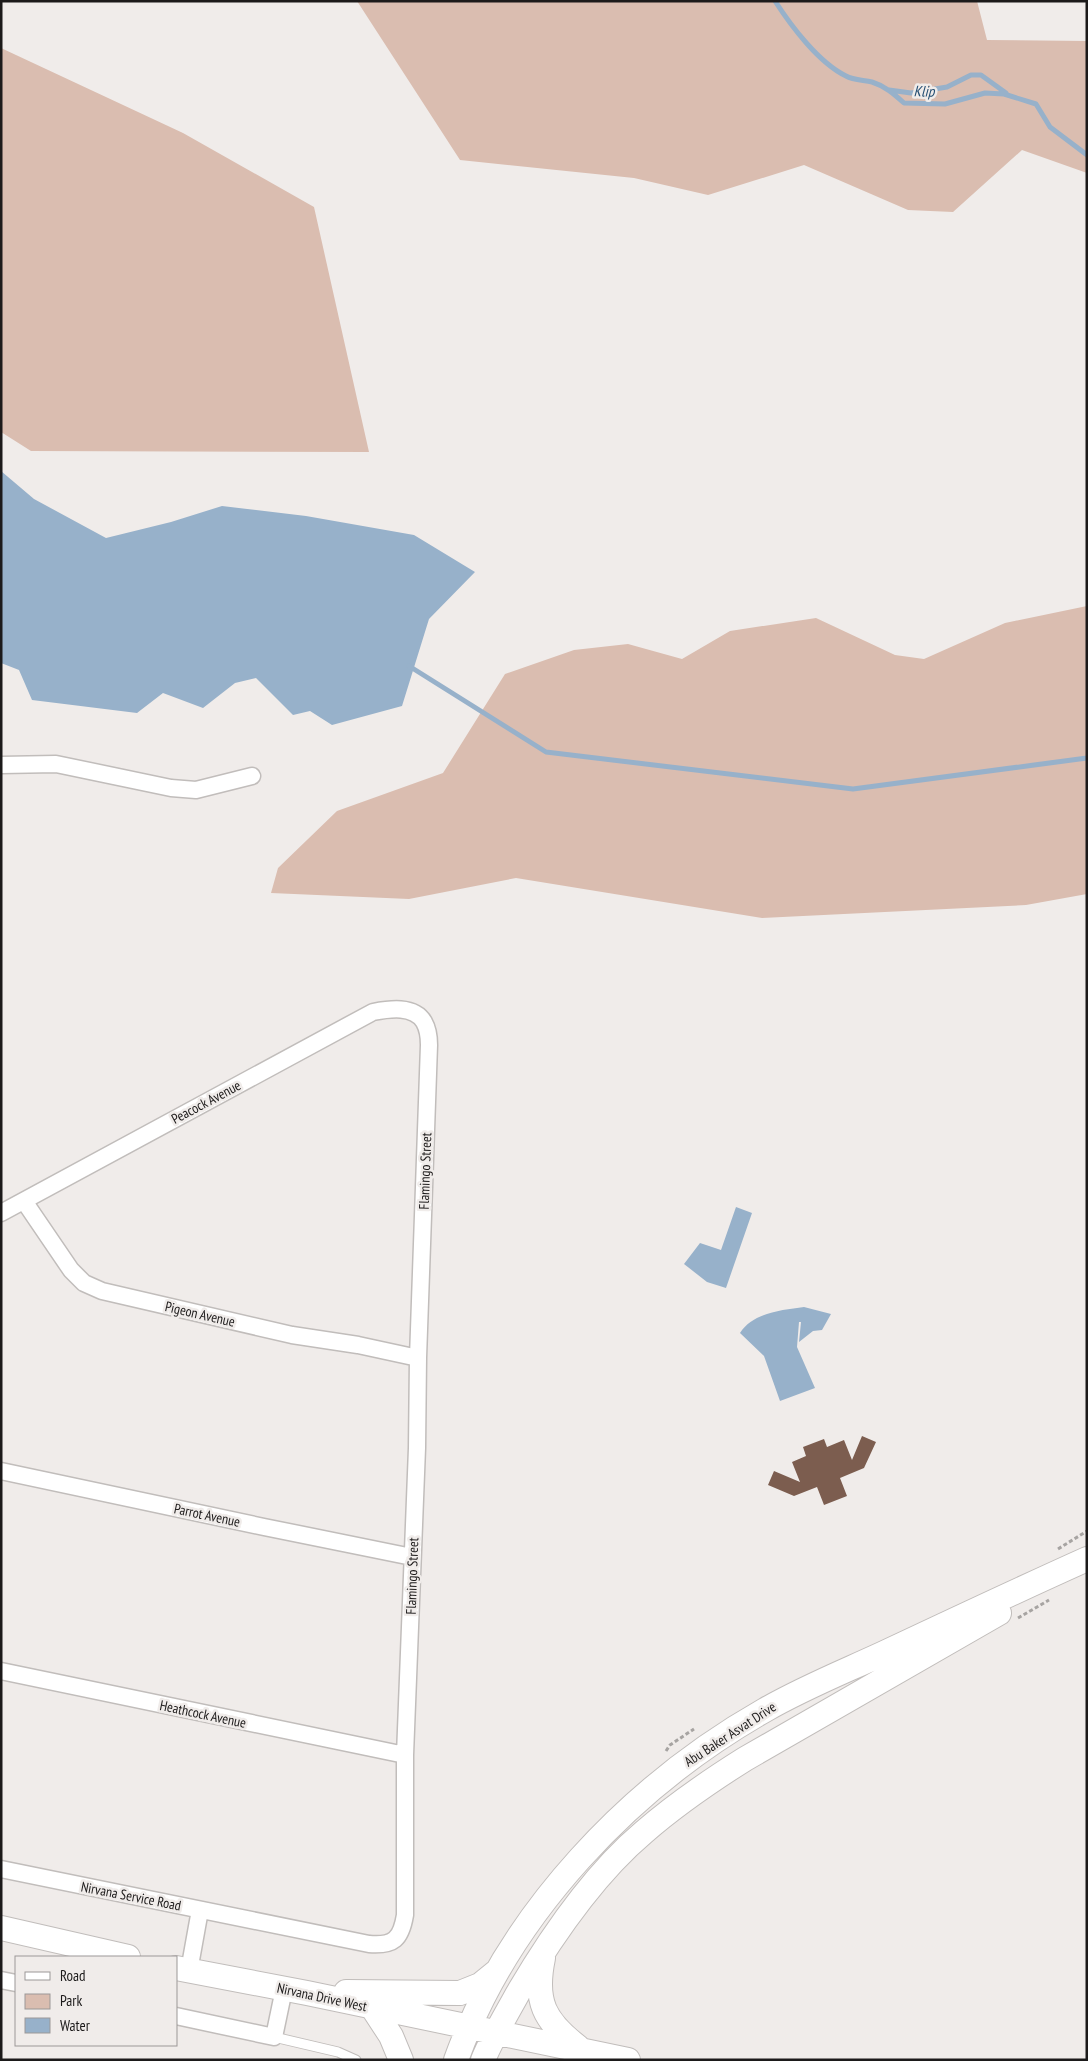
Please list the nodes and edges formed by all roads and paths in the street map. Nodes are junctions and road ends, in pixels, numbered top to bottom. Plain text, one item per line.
1 (1, 765) edge
2 (252, 776) dead end
3 (415, 1014) joint
4 (24, 1201) junction
5 (1, 1213) edge
6 (418, 1358) junction
7 (1, 1471) edge
8 (412, 1557) junction
9 (1087, 1560) edge
10 (1050, 1599) dead end
11 (1017, 1618) dead end
12 (1, 1671) edge
13 (405, 1755) junction
14 (1, 1869) edge
15 (200, 1910) junction
16 (1, 1928) edge
17 (545, 1946) junction
18 (124, 1956) edge
19 (183, 1969) edge
20 (500, 1969) junction
21 (1, 1980) edge
22 (15, 1983) edge
23 (295, 1991) junction
24 (372, 2007) junction
25 (178, 2016) edge
26 (468, 2026) junction
27 (496, 2032) junction
28 (274, 2037) junction
29 (587, 2054) edge
30 (356, 2060) edge
31 (401, 2060) edge
32 (456, 2060) edge
33 (483, 2060) edge
34 (628, 2060) edge

1 - 2 street
3 - 4 street, Peacock Avenue
3 - 6 street, Flamingo Street
4 - 5 street, Peacock Avenue
4 - 6 street, Pigeon Avenue
6 - 8 street, Flamingo Street
7 - 8 street, Parrot Avenue
8 - 13 street, Flamingo Street
9 - 17 main road, Abu Baker Asvat Drive
9 - 20 main road, Abu Baker Asvat Drive
10 - 11 path
12 - 13 street, Heathcock Avenue
13 - 15 street, Flamingo Street
14 - 15 street, Nirvana Service Road
15 - 19 street, Nirvana Service Road
16 - 18 main road
17 - 27 main road, Abu Baker Asvat Drive
17 - 29 main road
19 - 23 main road, Nirvana Drive West
20 - 23 main road
20 - 26 main road, Abu Baker Asvat Drive
21 - 22 street
23 - 24 main road, Nirvana Drive West
23 - 28 street
24 - 26 main road, Nirvana Drive West
24 - 31 main road
25 - 28 street
26 - 27 main road, Nirvana Drive West
26 - 32 main road
27 - 29 main road, Nirvana Drive West
27 - 33 main road
28 - 30 lane
29 - 34 main road, Nirvana Drive West

